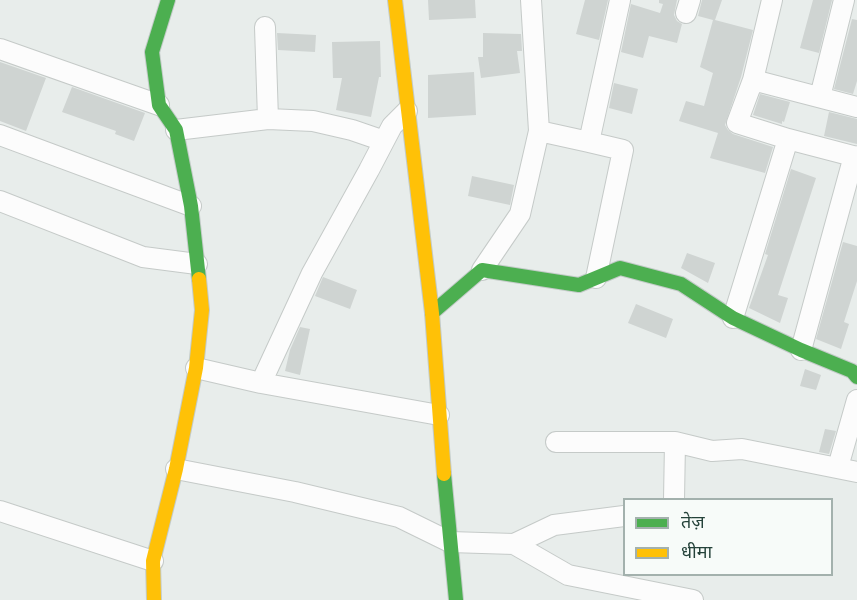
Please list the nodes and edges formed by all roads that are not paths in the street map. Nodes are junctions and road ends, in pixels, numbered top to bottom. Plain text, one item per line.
1 (168, 0) edge
2 (395, 0) edge
3 (531, 0) edge
4 (620, 0) edge
5 (771, 0) edge
6 (844, 0) edge
7 (265, 27) dead end
8 (0, 50) edge
9 (753, 80) junction
10 (820, 97) junction
11 (159, 105) junction
12 (857, 107) edge
13 (407, 111) junction
14 (268, 119) junction
15 (176, 130) junction
16 (539, 131) junction
17 (0, 135) edge
18 (788, 139) junction
19 (384, 141) junction
20 (589, 142) junction
21 (856, 157) edge
22 (0, 201) edge
23 (191, 207) junction
24 (197, 264) junction
25 (482, 270) junction
26 (596, 278) junction
27 (432, 314) junction
28 (733, 318) junction
29 (801, 350) junction
30 (196, 368) junction
31 (857, 378) edge
32 (261, 383) junction
33 (857, 400) edge
34 (438, 415) junction
35 (556, 442) dead end
36 (675, 442) junction
37 (176, 469) junction
38 (848, 470) edge
39 (674, 498) edge
40 (0, 511) edge
41 (623, 516) edge
42 (450, 542) junction
43 (514, 544) junction
44 (153, 561) junction
45 (154, 600) edge
46 (456, 600) edge
47 (693, 600) edge

1 - 11 street
2 - 13 street
3 - 16 street
4 - 20 street
5 - 9 street
6 - 10 street
7 - 14 street
8 - 11 street
9 - 10 street
9 - 18 street
10 - 12 street
11 - 15 street
13 - 19 street
13 - 27 street
14 - 15 street
14 - 19 street
15 - 23 street
16 - 20 street
16 - 25 street
17 - 23 street
18 - 21 street
18 - 28 street
19 - 32 street
20 - 26 street
21 - 29 street
22 - 24 street
23 - 24 street
24 - 30 street
25 - 26 street
25 - 27 street
26 - 28 street
27 - 34 street
28 - 29 street
29 - 31 street
30 - 32 street
30 - 37 street
32 - 34 street
33 - 38 street
34 - 42 street
35 - 36 street
36 - 38 street
36 - 39 street
37 - 42 street
37 - 44 street
40 - 44 street
41 - 43 street
42 - 43 street
42 - 46 street
43 - 47 street
44 - 45 street

